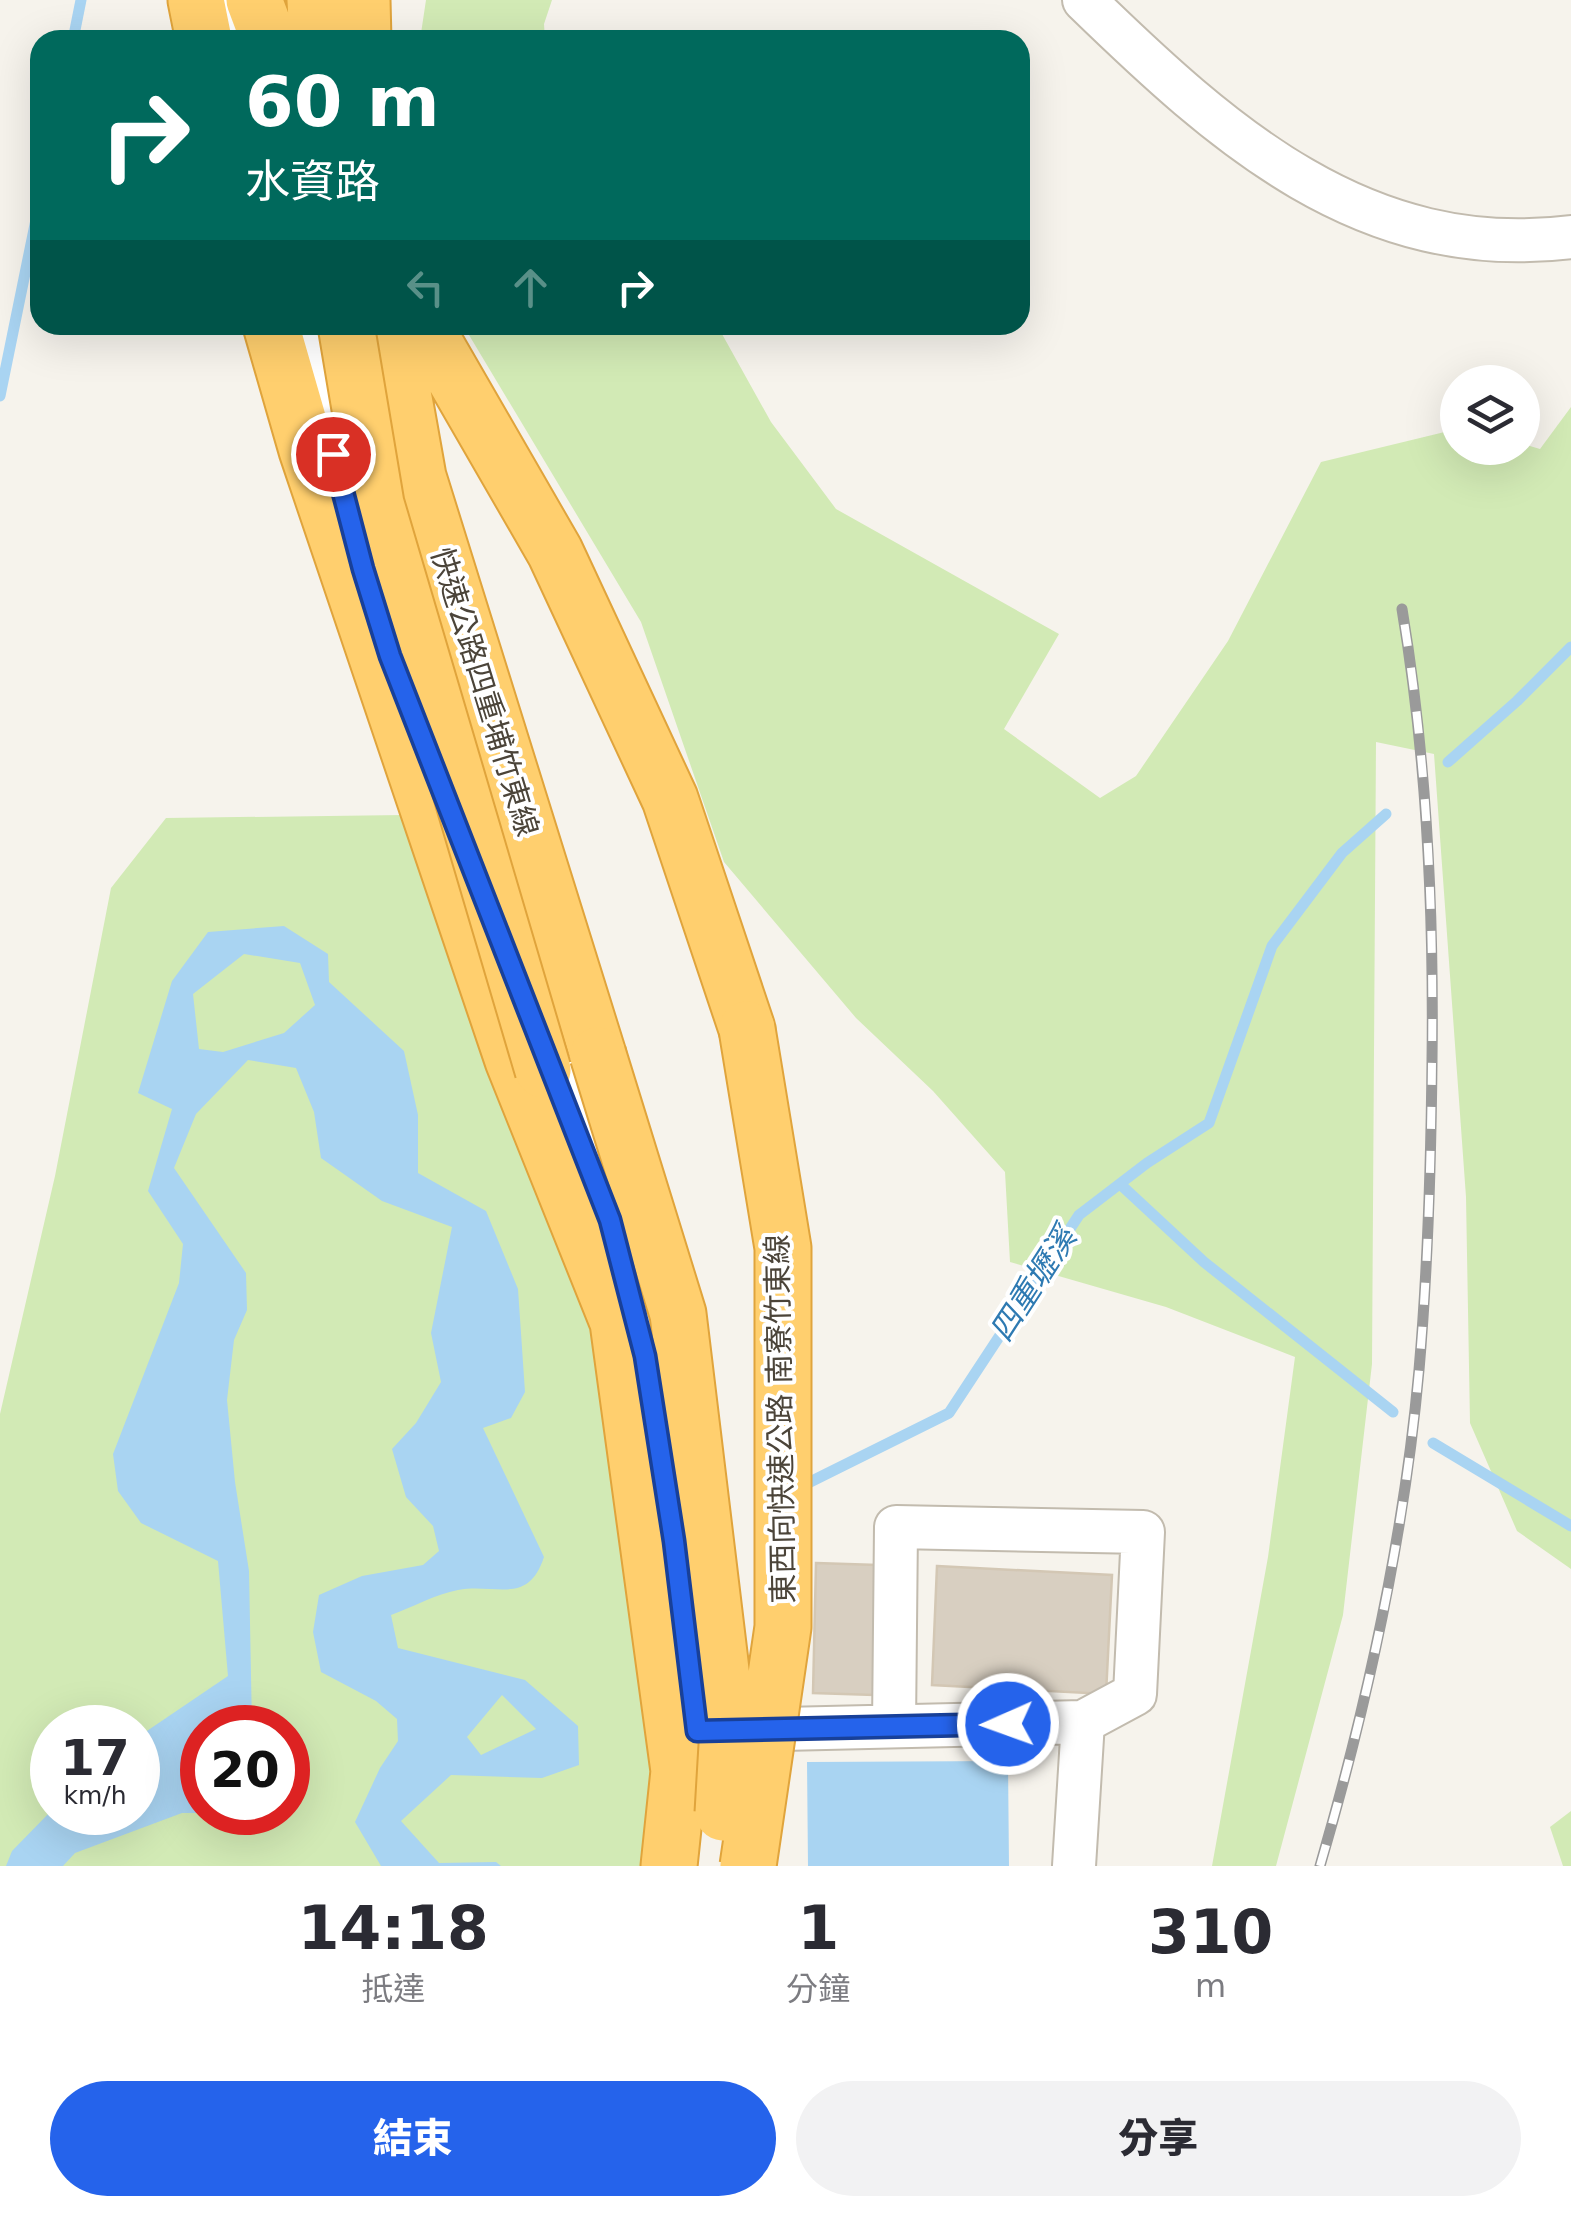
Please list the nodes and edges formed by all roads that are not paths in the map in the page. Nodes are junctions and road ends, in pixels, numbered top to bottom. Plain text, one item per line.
1 (196, 0) edge
2 (224, 0) edge
3 (254, 0) edge
4 (296, 0) edge
5 (315, 0) edge
6 (362, 0) edge
7 (1084, 0) edge
8 (202, 30) edge
9 (231, 30) edge
10 (266, 30) edge
11 (297, 30) edge
12 (316, 30) edge
13 (364, 30) edge
14 (1571, 237) edge
15 (274, 335) edge
16 (308, 335) edge
17 (348, 335) edge
18 (393, 335) edge
19 (430, 335) edge
20 (618, 1322) junction
21 (1084, 1722) junction
22 (894, 1726) junction
23 (697, 1731) junction
24 (669, 1866) edge
25 (693, 1866) edge
26 (720, 1866) edge
27 (748, 1866) edge
28 (1074, 1866) edge

1 - 8 highway
2 - 9 street
3 - 10 highway
4 - 11 street
5 - 12 highway
6 - 13 highway
7 - 14 street
15 - 20 highway
16 - 23 street
17 - 20 highway, 快速公路四重埔竹東線, bridge
18 - 26 highway, 快速公路四重埔竹東線, bridge
19 - 27 highway, 東西向快速公路 南寮竹東線, bridge
20 - 24 highway
21 - 22 street
21 - 22 street
21 - 28 street
22 - 23 street
23 - 25 street

